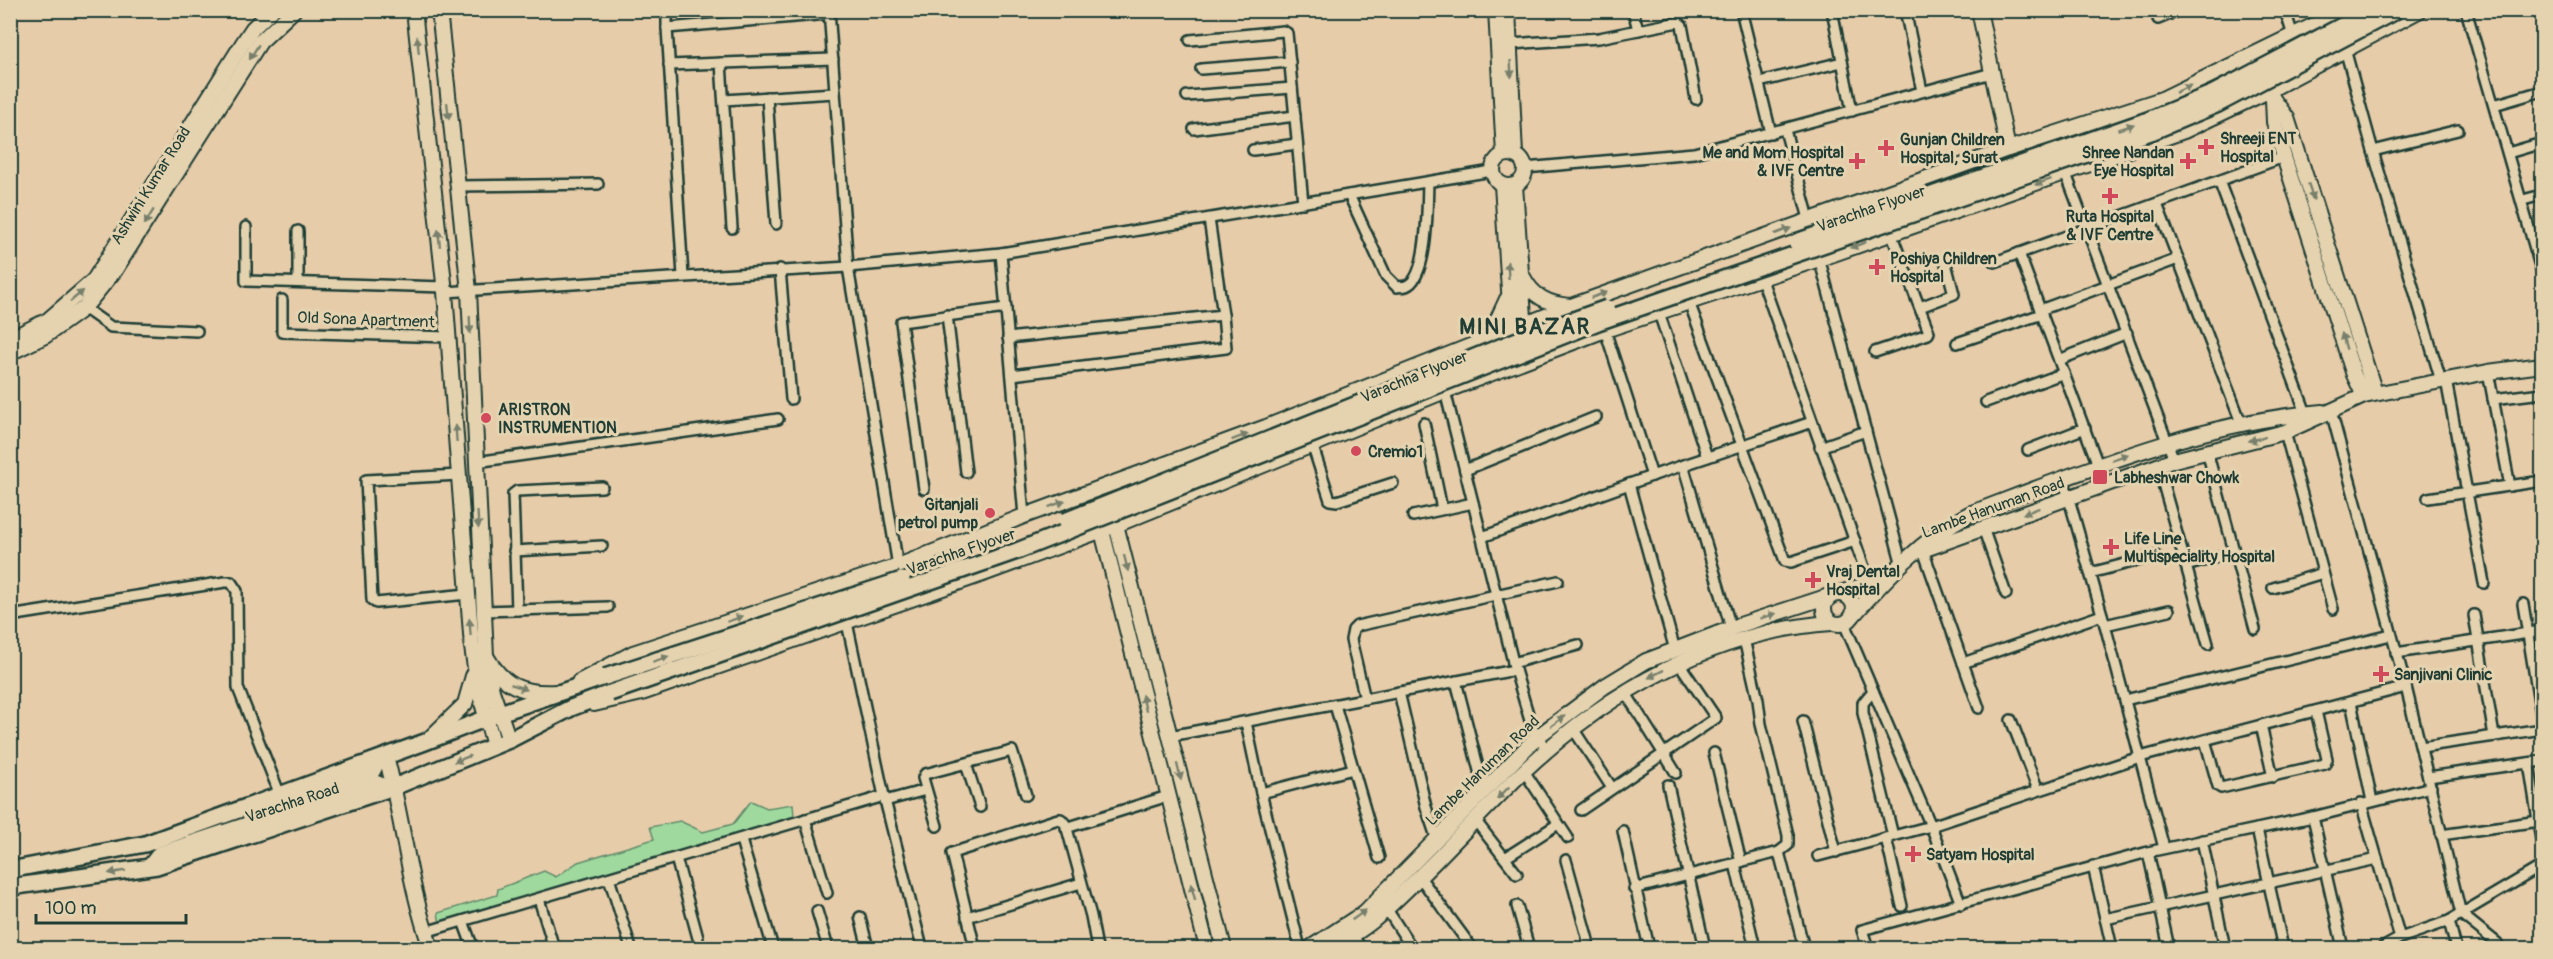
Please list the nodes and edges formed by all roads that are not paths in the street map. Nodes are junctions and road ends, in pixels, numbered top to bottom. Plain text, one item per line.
1 (272, 10) edge
2 (294, 10) edge
3 (414, 10) edge
4 (439, 10) edge
5 (667, 10) edge
6 (1496, 10) edge
7 (1508, 10) edge
8 (1633, 10) edge
9 (1741, 10) edge
10 (1832, 10) edge
11 (1905, 10) edge
12 (1979, 10) edge
13 (2180, 10) edge
14 (2285, 10) edge
15 (2345, 10) edge
16 (2372, 10) edge
17 (2397, 10) edge
18 (2420, 10) edge
19 (2466, 10) edge
20 (829, 12) edge
21 (2158, 19) dead end
22 (667, 28) junction
23 (1638, 30) junction
24 (2293, 36) junction
25 (1190, 40) dead end
26 (1510, 44) junction
27 (2345, 49) junction
28 (2256, 53) junction
29 (833, 59) junction
30 (1290, 62) junction
31 (1842, 62) junction
32 (721, 63) junction
33 (669, 65) junction
34 (1202, 69) dead end
35 (1992, 73) junction
36 (1759, 82) junction
37 (1292, 88) junction
38 (1922, 91) junction
39 (2542, 91) edge
40 (835, 93) junction
41 (2272, 95) junction
42 (1187, 96) dead end
43 (767, 98) junction
44 (1696, 99) dead end
45 (724, 100) junction
46 (2494, 105) junction
47 (1852, 111) junction
48 (1295, 116) junction
49 (1194, 129) dead end
50 (1785, 130) junction
51 (2458, 130) dead end
52 (1771, 134) junction
53 (2542, 142) edge
54 (1297, 144) junction
55 (2008, 149) junction
56 (1253, 150) dead end
57 (2373, 151) junction
58 (2508, 153) junction
59 (1509, 154) junction
60 (2284, 157) junction
61 (1525, 168) junction
62 (1492, 171) junction
63 (2066, 174) junction
64 (2219, 181) junction
65 (1428, 182) junction
66 (598, 184) dead end
67 (1509, 185) junction
68 (457, 186) junction
69 (1349, 195) junction
70 (2542, 195) edge
71 (2523, 200) junction
72 (1303, 203) junction
73 (2157, 204) junction
74 (1209, 219) junction
75 (1810, 221) junction
76 (776, 224) dead end
77 (246, 227) dead end
78 (732, 228) dead end
79 (2087, 228) junction
80 (298, 231) dead end
81 (1891, 233) junction
82 (2539, 247) edge
83 (1001, 253) junction
84 (2019, 253) junction
85 (1819, 259) junction
86 (2178, 259) junction
87 (1945, 260) dead end
88 (1995, 262) dead end
89 (848, 267) junction
90 (780, 269) junction
91 (1521, 272) junction
92 (2542, 273) edge
93 (683, 276) junction
94 (1761, 277) junction
95 (298, 282) junction
96 (2109, 284) junction
97 (444, 289) junction
98 (469, 291) junction
99 (1509, 295) junction
100 (282, 300) dead end
101 (1689, 302) junction
102 (1571, 306) junction
103 (1920, 307) junction
104 (84, 308) junction
105 (1006, 308) junction
106 (2041, 312) junction
107 (1659, 313) junction
108 (947, 315) junction
109 (1223, 315) junction
110 (51, 324) junction
111 (1518, 326) junction
112 (1605, 330) junction
113 (197, 331) dead end
114 (2127, 333) junction
115 (448, 337) junction
116 (1008, 338) junction
117 (1489, 338) junction
118 (10, 339) edge
119 (1957, 344) dead end
120 (1875, 352) dead end
121 (10, 353) edge
122 (1528, 358) junction
123 (2059, 360) junction
124 (1515, 363) junction
125 (2542, 365) edge
126 (2488, 372) junction
127 (2064, 373) junction
128 (1012, 375) junction
129 (2444, 381) junction
130 (1444, 391) junction
131 (2542, 393) edge
132 (2370, 395) junction
133 (791, 399) dead end
134 (2493, 399) junction
135 (1986, 402) dead end
136 (2331, 411) junction
137 (2306, 413) junction
138 (1596, 417) dead end
139 (778, 419) dead end
140 (1812, 422) junction
141 (1424, 423) dead end
142 (2242, 425) junction
143 (2085, 428) junction
144 (1866, 430) junction
145 (2285, 432) junction
146 (2168, 441) junction
147 (1312, 444) junction
148 (1743, 445) junction
149 (1821, 447) junction
150 (2028, 450) dead end
151 (2206, 451) junction
152 (1707, 457) junction
153 (2175, 460) junction
154 (476, 462) junction
155 (1683, 465) junction
156 (2098, 465) junction
157 (2158, 466) junction
158 (1465, 470) junction
159 (966, 472) dead end
160 (459, 475) junction
161 (1652, 476) junction
162 (2063, 478) junction
163 (2542, 481) edge
164 (1393, 483) dead end
165 (1629, 484) junction
166 (2510, 486) junction
167 (602, 487) dead end
168 (924, 489) dead end
169 (1099, 489) junction
170 (2468, 492) junction
171 (2069, 497) junction
172 (2428, 498) dead end
173 (1473, 503) junction
174 (1442, 509) junction
175 (1024, 516) junction
176 (1413, 516) dead end
177 (1116, 525) junction
178 (1983, 528) junction
179 (1102, 530) junction
180 (1482, 537) junction
181 (1855, 541) junction
182 (602, 546) dead end
183 (514, 551) junction
184 (1920, 551) junction
185 (2234, 552) junction
186 (2156, 556) dead end
187 (1902, 565) junction
188 (898, 566) junction
189 (2186, 566) junction
190 (2090, 573) junction
191 (2323, 573) junction
192 (1885, 579) junction
193 (1558, 581) dead end
194 (2484, 583) dead end
195 (1870, 584) junction
196 (835, 585) junction
197 (2273, 588) dead end
198 (468, 594) junction
199 (2006, 594) dead end
200 (1496, 595) junction
201 (1835, 595) junction
202 (2523, 604) dead end
203 (608, 607) dead end
204 (2333, 609) dead end
205 (517, 610) junction
206 (2169, 610) dead end
207 (483, 611) junction
208 (2102, 615) junction
209 (2474, 615) dead end
210 (10, 616) edge
211 (847, 620) junction
212 (1842, 622) junction
213 (2105, 625) junction
214 (1731, 628) junction
215 (2255, 629) dead end
216 (2542, 631) edge
217 (2528, 633) junction
218 (2391, 635) junction
219 (1744, 639) junction
220 (2478, 641) junction
221 (2208, 644) dead end
222 (1578, 645) dead end
223 (2396, 653) junction
224 (486, 656) junction
225 (1677, 656) junction
226 (1963, 663) junction
227 (1514, 666) junction
228 (474, 668) junction
229 (1456, 681) junction
230 (2406, 687) junction
231 (566, 690) junction
232 (1873, 691) junction
233 (1399, 692) junction
234 (1625, 692) junction
235 (1365, 699) junction
236 (2125, 700) junction
237 (2351, 702) junction
238 (1335, 705) junction
239 (571, 708) junction
240 (1979, 708) dead end
241 (2316, 711) junction
242 (493, 715) junction
243 (2012, 720) dead end
244 (2542, 720) edge
245 (1803, 721) dead end
246 (1246, 722) junction
247 (2261, 725) junction
248 (2542, 729) edge
249 (1574, 730) junction
250 (1170, 736) junction
251 (2494, 736) junction
252 (1537, 737) junction
253 (509, 740) junction
254 (2205, 740) junction
255 (425, 742) junction
256 (494, 746) junction
257 (2421, 747) junction
258 (1548, 750) junction
259 (1663, 752) junction
260 (1714, 753) dead end
261 (2140, 757) junction
262 (383, 758) junction
263 (2542, 762) edge
264 (2529, 763) junction
265 (966, 764) junction
266 (1353, 769) junction
267 (1524, 771) junction
268 (1676, 773) dead end
269 (2273, 777) junction
270 (2428, 777) junction
271 (1668, 785) dead end
272 (2431, 787) junction
273 (392, 788) junction
274 (1612, 788) junction
275 (926, 790) junction
276 (1484, 790) junction
277 (2038, 790) junction
278 (1261, 794) junction
279 (280, 795) junction
280 (1026, 795) dead end
281 (1168, 796) junction
282 (884, 798) junction
283 (2372, 801) junction
284 (2361, 803) junction
285 (980, 807) dead end
286 (1581, 810) dead end
287 (2313, 817) junction
288 (805, 819) junction
289 (1475, 820) junction
290 (2539, 821) junction
291 (1558, 824) junction
292 (937, 826) dead end
293 (1931, 826) junction
294 (1066, 828) junction
295 (2257, 829) junction
296 (1623, 831) dead end
297 (2441, 835) junction
298 (1436, 837) junction
299 (1890, 837) junction
300 (1568, 838) dead end
301 (741, 840) junction
302 (2202, 840) junction
303 (145, 844) junction
304 (2542, 846) edge
305 (2164, 848) junction
306 (1779, 852) junction
307 (1836, 852) junction
308 (2148, 852) junction
309 (1818, 856) dead end
310 (676, 858) junction
311 (1379, 858) dead end
312 (1505, 858) junction
313 (2377, 859) junction
314 (1566, 860) dead end
315 (1738, 863) junction
316 (2093, 866) junction
317 (2542, 866) edge
318 (10, 870) edge
319 (2325, 870) junction
320 (1517, 874) dead end
321 (1688, 875) junction
322 (1419, 876) junction
323 (609, 878) junction
324 (1081, 882) junction
325 (2269, 884) junction
326 (10, 887) edge
327 (1634, 889) junction
328 (827, 893) dead end
329 (2214, 896) junction
330 (539, 899) junction
331 (1961, 904) junction
332 (1516, 906) dead end
333 (1902, 906) dead end
334 (2160, 907) junction
335 (1386, 908) junction
336 (817, 911) dead end
337 (2461, 914) junction
338 (860, 917) dead end
339 (967, 917) junction
340 (2105, 919) junction
341 (463, 921) junction
342 (2449, 921) junction
343 (425, 932) junction
344 (1352, 935) junction
345 (698, 938) dead end
346 (2399, 942) edge
347 (431, 948) edge
348 (473, 948) edge
349 (554, 948) edge
350 (631, 948) edge
351 (773, 948) edge
352 (828, 948) edge
353 (868, 948) edge
354 (922, 948) edge
355 (975, 948) edge
356 (1097, 948) edge
357 (1207, 948) edge
358 (1224, 948) edge
359 (1300, 948) edge
360 (1310, 948) edge
361 (1333, 948) edge
362 (1361, 948) edge
363 (1412, 948) edge
364 (1472, 948) edge
365 (1528, 948) edge
366 (1588, 948) edge
367 (1649, 948) edge
368 (1705, 948) edge
369 (1755, 948) edge
370 (1804, 948) edge
371 (1868, 948) edge
372 (2112, 948) edge
373 (2169, 948) edge
374 (2225, 948) edge
375 (2283, 948) edge
376 (2343, 948) edge
377 (2382, 948) edge
378 (2456, 948) edge
379 (2499, 948) edge

110 -> 1 street, Ashwini Kumar Road
2 -> 104 street, Ashwini Kumar Road
97 -> 3 street
4 -> 68 street
5 - 22 street
6 - 59 street
7 - 26 street
8 - 23 street
9 - 36 street
10 - 31 street
11 - 38 street
12 - 35 street
13 - 21 street
14 - 24 street
15 - 24 street
231 -> 16 main road, Varachha Flyover, bridge
17 - 239 main road, Varachha Flyover, bridge
18 - 27 street
19 - 46 street
20 - 22 street
20 - 29 street
22 - 33 street
23 - 26 street
23 - 44 street
24 - 28 street
25 - 30 street
26 -> 59 street
27 - 41 street
27 - 57 street
28 - 41 street
55 -> 28 street
29 - 32 street
29 - 40 street
30 - 34 street
30 - 37 street
31 - 36 street
31 - 47 street
32 - 33 street
32 - 45 street
33 - 93 street
35 - 38 street
35 - 55 street
36 - 52 street
37 - 42 street
37 - 48 street
38 - 47 street
39 - 46 street
40 - 43 street
40 - 89 street
41 - 60 street
41 - 63 street
41 -> 132 street
43 - 45 street
43 - 76 street
45 - 78 street
46 - 58 street
47 - 50 street
48 - 49 street
48 - 54 street
50 - 52 street
50 - 75 street
51 - 57 street
52 - 61 street
53 - 58 street
54 - 56 street
54 - 72 street
55 - 75 street
57 - 129 street
58 - 71 street
59 - 61 street
59 - 62 street
60 - 64 street
132 -> 60 street
61 - 67 street
62 - 65 street
62 - 67 street
63 - 79 street
63 -> 81 street
64 - 73 street
64 - 137 street
65 - 69 street
65 - 69 street
66 - 68 street
67 - 91 street
99 -> 67 street
68 - 98 street
69 - 72 street
70 - 71 street
71 - 82 street
72 - 74 street
73 - 79 street
73 - 86 street
74 - 83 street
74 - 109 street
75 - 85 street
102 -> 75 street
77 - 95 street
79 - 84 street
79 - 96 street
80 - 95 street
81 -> 85 street
81 - 103 street
82 - 92 street
83 - 89 street
83 - 105 street
84 - 88 street
84 - 106 street
85 - 94 street
85 - 144 street
86 - 96 street
86 - 142 street
87 - 103 street
89 - 90 street
89 - 188 street
90 - 93 street
90 - 133 street
91 - 102 street
91 - 111 street
93 - 98 street
94 - 101 street
94 - 140 street
95 - 97 street
96 - 106 street
96 - 114 street
97 - 98 street
97 - 115 street
98 -> 154 street
99 - 111 street
99 - 117 street
100 - 115 street, Old Sona Apartment
101 - 107 street
101 - 148 street
102 - 111 street
103 - 120 street
104 - 110 street, Ashwini Kumar Road
104 - 113 street
105 - 108 street
105 - 116 street
106 - 119 street
106 - 123 street
107 - 112 street
107 - 152 street
108 - 159 street
108 - 168 street
109 - 116 street
109 - 128 street
110 - 118 street, Ashwini Kumar Road
110 - 121 street, Ashwini Kumar Road
111 - 117 street
111 - 122 street
111 - 124 street
112 - 122 street
112 - 161 street
114 - 123 street
114 - 146 street
160 -> 115 street
116 - 128 street
169 -> 117 street
122 - 124 street
123 - 127 street
124 - 130 street
125 - 126 street, Lambe Hanuman Road
126 - 129 street, Lambe Hanuman Road
126 - 134 street
127 - 135 street
127 - 143 street
128 - 175 street
129 - 132 street, Lambe Hanuman Road
129 - 170 street
130 - 147 street
130 - 158 street
131 - 134 street
132 - 136 street, Lambe Hanuman Road
134 - 166 street
136 - 137 street, Lambe Hanuman Road
136 - 145 street, Lambe Hanuman Road
136 - 218 street
137 - 142 street, Lambe Hanuman Road
138 - 158 street
139 - 154 street
140 - 148 street
140 - 149 street
141 - 174 street
142 - 146 street, Lambe Hanuman Road
143 - 150 street
143 - 156 street
144 - 149 street
144 - 187 street
145 -> 151 street, Lambe Hanuman Road
145 - 191 street
146 - 153 street
156 -> 146 street, Lambe Hanuman Road
147 - 164 street
147 - 177 street
148 - 152 street
148 - 181 street
149 - 181 street
151 - 153 street, Lambe Hanuman Road
151 - 185 street
152 - 155 street
153 - 157 street, Lambe Hanuman Road
154 -> 207 street
155 - 161 street
155 - 214 street
156 - 162 street, Lambe Hanuman Road
157 - 171 street, Lambe Hanuman Road
157 - 189 street
158 - 173 street
160 - 198 street
160 - 198 street
161 - 165 street
162 - 171 street
162 - 184 street, Lambe Hanuman Road
163 - 166 street
165 - 180 street
165 - 225 street
166 - 170 street
167 - 183 street
175 -> 169 street
169 - 177 street
169 - 179 street
170 - 172 street
170 - 194 street
171 -> 178 street, Lambe Hanuman Road
171 - 190 street
173 - 174 street
173 - 180 street
174 - 176 street
175 - 188 street
177 - 179 street
177 -> 250 street
178 - 184 street, Lambe Hanuman Road
178 - 199 street
179 - 211 street
281 -> 179 street
180 - 200 street
181 - 195 street
182 - 183 street
183 - 205 street
184 - 187 street
184 - 226 street
185 - 189 street
185 - 215 street
186 - 190 street
187 - 192 street
188 - 196 street
189 - 221 street
190 - 208 street
191 - 197 street
191 - 204 street
192 - 195 street, Lambe Hanuman Road
192 - 212 street
193 - 200 street
195 - 201 street, Lambe Hanuman Road
196 - 211 street
231 -> 196 street
228 -> 198 street
200 - 227 street
200 - 235 street
201 - 212 street
201 - 212 street
214 -> 201 street, Lambe Hanuman Road
202 - 217 street
203 - 205 street
205 - 207 street
206 - 213 street
207 - 224 street
208 - 213 street
208 - 226 street
209 - 220 street
210 - 279 street
211 - 239 street
211 - 282 street
212 - 219 street, Lambe Hanuman Road
212 - 232 street
213 - 236 street
214 - 225 street, Lambe Hanuman Road
216 - 217 street
217 - 220 street
217 - 244 street
218 - 223 street
218 - 236 street
219 - 225 street, Lambe Hanuman Road
219 - 306 street
220 - 223 street
220 - 251 street
222 - 227 street
223 - 230 street
224 -> 231 street
224 - 242 street
225 -> 234 street, Lambe Hanuman Road
252 -> 225 street, Lambe Hanuman Road
225 - 259 street
226 - 240 street
227 - 229 street
227 - 252 street
228 - 242 street
228 - 255 street
229 - 233 street
229 - 276 street
230 - 237 street
230 - 257 street
231 - 242 main road, Varachha Flyover
232 - 293 street
232 - 299 street
233 - 235 street
233 - 298 street
234 - 249 street, Lambe Hanuman Road
234 - 259 street
235 - 238 street
236 - 261 street
237 - 241 street
237 - 283 street
238 - 246 street
238 - 266 street
239 - 253 main road, Varachha Road
241 - 247 street
241 - 269 street
242 - 253 street
242 - 255 main road, Varachha Flyover
242 - 256 street
243 - 277 street
245 - 307 street
246 - 250 street
246 - 278 street
247 - 254 street
247 - 269 street
248 - 251 street
249 - 258 street, Lambe Hanuman Road
249 - 274 street
250 -> 358 street
251 - 257 street
252 - 258 street
252 - 276 street, Lambe Hanuman Road
253 - 256 main road, Varachha Road
254 - 261 street
254 - 269 street
255 - 262 main road, Varachha Flyover
256 -> 273 main road, Varachha Road
257 - 270 street
258 - 267 street, Lambe Hanuman Road
259 - 268 street
259 - 274 street
260 - 315 street
261 - 277 street
261 - 305 street
262 - 273 street
262 - 279 main road, Varachha Flyover
262 - 303 street
263 - 264 street
264 - 270 street
264 - 290 street
265 - 275 street
265 - 280 street
265 - 285 street
266 - 278 street
266 - 311 street
267 -> 289 street, Lambe Hanuman Road
267 - 291 street
270 - 272 street
271 - 321 street
272 - 283 street
272 - 297 street
273 -> 326 main road, Varachha Road
273 - 343 street
274 - 286 street
275 - 282 street
275 - 292 street
276 - 298 street, Lambe Hanuman Road
277 - 293 street
278 - 359 street
279 - 303 main road, Varachha Flyover
281 - 294 street
357 -> 281 street
282 - 288 street
282 - 354 street
283 - 284 street
284 - 287 street
284 - 313 street
287 - 295 street
287 - 319 street
288 - 301 street
288 - 328 street
289 - 312 street
289 - 322 street, Lambe Hanuman Road
290 - 297 street
290 - 304 street
291 - 300 street
291 - 312 street
293 - 299 street
293 - 331 street
294 - 324 street
294 - 339 street
295 - 302 street
295 - 325 street
296 - 327 street
297 - 337 street
360 -> 298 street, Lambe Hanuman Road
299 - 307 street
299 - 333 street
301 - 310 street
301 - 351 street
302 - 305 street
302 - 329 street
303 - 318 main road, Varachha Flyover
305 - 308 street
306 - 315 street
306 - 370 street
307 - 309 street
308 - 316 street
308 - 334 street
310 - 323 street
310 - 345 street
312 - 320 street
313 - 319 street
313 - 346 street
314 - 366 street
315 - 321 street
315 - 369 street
316 - 331 street
316 - 340 street
317 - 337 street
319 - 325 street
319 - 376 street
321 - 327 street
321 - 368 street
322 - 335 street, Lambe Hanuman Road
322 - 364 street
323 - 330 street
323 - 350 street
324 - 339 street
324 - 356 street
325 - 329 street
325 - 375 street
327 - 367 street
329 - 334 street
329 - 374 street
330 - 341 street
330 - 349 street
331 - 371 street
332 - 365 street
334 - 340 street
334 - 373 street
335 - 344 street, Lambe Hanuman Road
335 - 363 street
336 - 352 street
337 - 342 street
337 - 379 street
338 - 353 street
339 - 355 street
340 - 372 street
341 - 343 street
341 - 348 street
342 - 346 street
342 - 378 street
343 - 347 street
344 - 361 street, Lambe Hanuman Road
344 - 362 street
346 - 377 street

